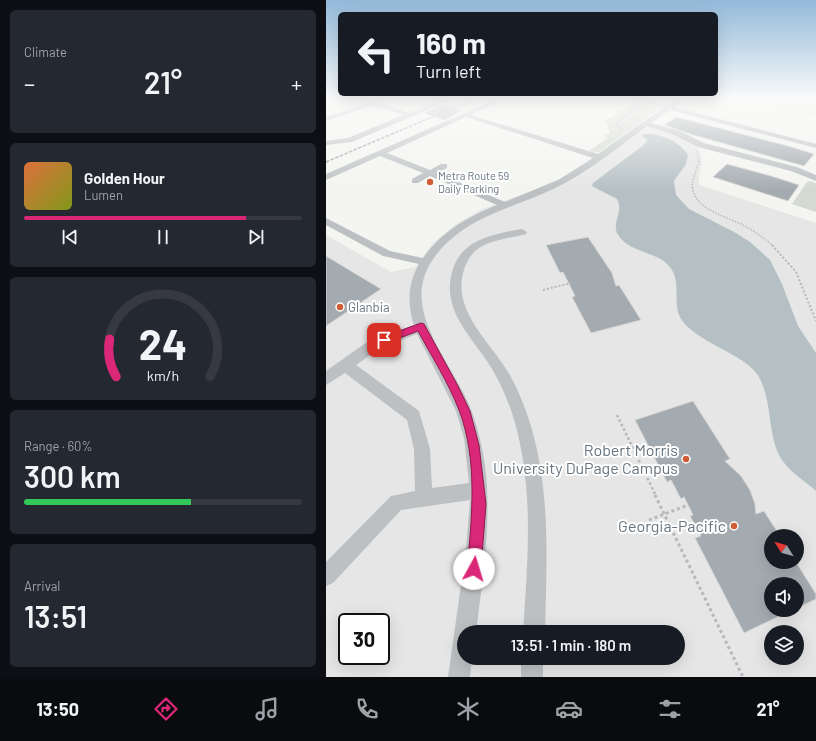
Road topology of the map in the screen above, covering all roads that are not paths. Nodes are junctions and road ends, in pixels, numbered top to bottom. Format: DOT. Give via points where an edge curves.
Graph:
graph roads {
  1 [pos="362,129"];
  2 [pos="375,129"];
  3 [pos="435,129"];
  4 [pos="508,129"];
  5 [pos="639,129"];
  6 [pos="662,129"];
  7 [pos="759,129"];
  8 [pos="779,129"];
  9 [pos="768,131"];
  10 [pos="813,141"];
  11 [pos="326,143"];
  12 [pos="724,151"];
  13 [pos="380,153"];
  14 [pos="599,157"];
  15 [pos="444,166"];
  16 [pos="430,174"];
  17 [pos="810,174"];
  18 [pos="326,178"];
  19 [pos="416,181"];
  20 [pos="504,205"];
  21 [pos="326,220"];
  22 [pos="522,232"];
  23 [pos="425,262"];
  24 [pos="421,327"];
  25 [pos="345,365"];
  26 [pos="326,379"];
  27 [pos="478,490"];
  28 [pos="424,498"];
  29 [pos="326,576"];
  30 [pos="466,625"];
  31 [pos="534,625"];
  32 [pos="461,665"];
  33 [pos="532,665"];
  34 [pos="459,677"];
  35 [pos="532,677"];
  1 -- 11 [label="street"];
  2 -- 11 [label="street" via="345,141"];
  3 -- 13 [label="street"];
  4 -- 14 [label="street"];
  5 -- 14 [label="street"];
  6 -- 12 [label="street" via="701,145"];
  7 -- 9 [label="street"];
  8 -- 9 [label="street"];
  9 -- 10 [label="street" via="774,140 796,145"];
  12 -- 17 [label="street"];
  12 -- 17 [label="street" via="733,157 759,164 766,170"];
  13 -- 16 [label="street"];
  13 -- 18 [label="street"];
  14 -- 20 [label="street" via="565,181"];
  15 -- 16 [label="street"];
  16 -- 19 [label="street"];
  16 -- 20 [label="street"];
  20 -- 23 [label="street" via="462,225 440,244"];
  21 -- 23 [label="street" via="387,254"];
  22 -- 31 [label="street" via="483,240 475,245 460,268 455,292 459,310 509,387 528,444 534,477 538,538"];
  23 -- 24 [label="street" via="415,291 416,310"];
  24 -- 25 [label="street" via="375,344"];
  24 -- 27 [label="street" via="464,411 474,445"];
  25 -- 26 [label="street"];
  25 -- 28 [label="street" via="414,416 422,449"];
  27 -- 28 [label="street"];
  27 -- 30 [label="street" via="480,504 477,545"];
  28 -- 29 [label="street" via="397,502"];
  32 -- 34 [label="street"];
  33 -- 35 [label="street"];
}
